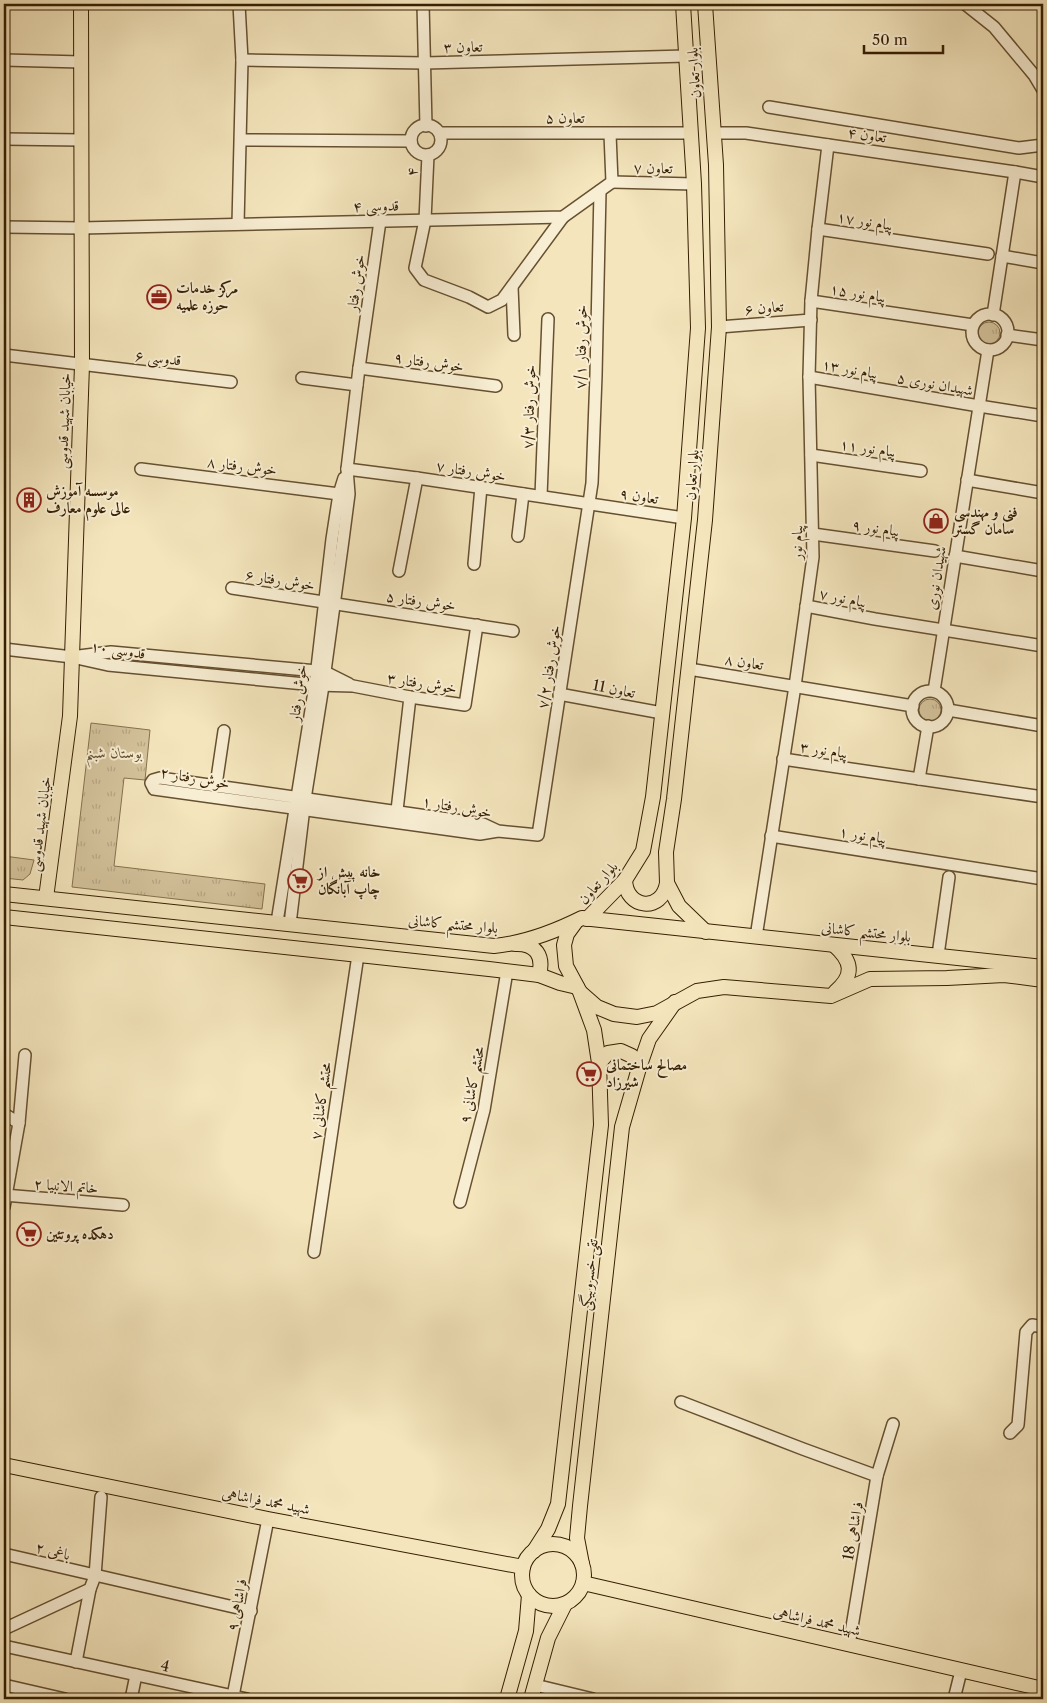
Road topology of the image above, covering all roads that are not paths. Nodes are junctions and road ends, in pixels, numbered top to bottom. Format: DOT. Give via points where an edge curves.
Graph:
graph roads {
  1 [pos="81,4"];
  2 [pos="239,4"];
  3 [pos="423,4"];
  4 [pos="683,4"];
  5 [pos="705,4"];
  6 [pos="965,4"];
  7 [pos="686,56"];
  8 [pos="4,60"];
  9 [pos="242,60"];
  10 [pos="81,62"];
  11 [pos="425,63"];
  12 [pos="1043,90"];
  13 [pos="769,107"];
  14 [pos="426,126"];
  15 [pos="440,132"];
  16 [pos="691,133"];
  17 [pos="714,133"];
  18 [pos="610,134"];
  19 [pos="4,139"];
  20 [pos="81,140"];
  21 [pos="241,140"];
  22 [pos="411,141"];
  23 [pos="828,145"];
  24 [pos="1043,145"];
  25 [pos="428,155"];
  26 [pos="1015,172"];
  27 [pos="1043,177"];
  28 [pos="612,182"];
  29 [pos="694,184"];
  30 [pos="600,191"];
  31 [pos="563,217"];
  32 [pos="425,220"];
  33 [pos="380,221"];
  34 [pos="238,224"];
  35 [pos="4,227"];
  36 [pos="81,228"];
  37 [pos="818,229"];
  38 [pos="988,254"];
  39 [pos="1002,256"];
  40 [pos="1043,263"];
  41 [pos="512,287"];
  42 [pos="811,301"];
  43 [pos="993,315"];
  44 [pos="548,319"];
  45 [pos="811,320"];
  46 [pos="973,325"];
  47 [pos="719,327"];
  48 [pos="514,335"];
  49 [pos="1007,335"];
  50 [pos="1043,340"];
  51 [pos="988,350"];
  52 [pos="4,355"];
  53 [pos="82,365"];
  54 [pos="359,368"];
  55 [pos="809,377"];
  56 [pos="302,378"];
  57 [pos="231,382"];
  58 [pos="357,385"];
  59 [pos="496,386"];
  60 [pos="886,390"];
  61 [pos="979,406"];
  62 [pos="1043,416"];
  63 [pos="811,455"];
  64 [pos="141,469"];
  65 [pos="347,469"];
  66 [pos="921,471"];
  67 [pos="417,478"];
  68 [pos="967,480"];
  69 [pos="481,487"];
  70 [pos="1043,493"];
  71 [pos="339,494"];
  72 [pos="523,494"];
  73 [pos="541,496"];
  74 [pos="589,504"];
  75 [pos="684,518"];
  76 [pos="813,534"];
  77 [pos="518,536"];
  78 [pos="935,551"];
  79 [pos="955,556"];
  80 [pos="474,564"];
  81 [pos="399,571"];
  82 [pos="1043,571"];
  83 [pos="232,588"];
  84 [pos="329,603"];
  85 [pos="806,606"];
  86 [pos="477,625"];
  87 [pos="943,630"];
  88 [pos="513,631"];
  89 [pos="1038,646"];
  90 [pos="4,648"];
  91 [pos="72,658"];
  92 [pos="689,668"];
  93 [pos="320,671"];
  94 [pos="319,685"];
  95 [pos="354,686"];
  96 [pos="795,686"];
  97 [pos="934,692"];
  98 [pos="560,694"];
  99 [pos="410,697"];
  100 [pos="913,706"];
  101 [pos="948,710"];
  102 [pos="662,713"];
  103 [pos="928,726"];
  104 [pos="1043,726"];
  105 [pos="224,731"];
  106 [pos="783,760"];
  107 [pos="920,779"];
  108 [pos="216,785"];
  109 [pos="1043,797"];
  110 [pos="300,804"];
  111 [pos="396,817"];
  112 [pos="538,835"];
  113 [pos="771,836"];
  114 [pos="949,877"];
  115 [pos="1043,879"];
  116 [pos="625,880"];
  117 [pos="667,883"];
  118 [pos="4,894"];
  119 [pos="46,898"];
  120 [pos="4,917"];
  121 [pos="585,919"];
  122 [pos="284,923"];
  123 [pos="706,932"];
  124 [pos="756,937"];
  125 [pos="514,944"];
  126 [pos="834,945"];
  127 [pos="358,955"];
  128 [pos="943,956"];
  129 [pos="1043,967"];
  130 [pos="507,972"];
  131 [pos="539,975"];
  132 [pos="946,978"];
  133 [pos="1043,980"];
  134 [pos="579,990"];
  135 [pos="831,996"];
  136 [pos="675,1002"];
  137 [pos="25,1055"];
  138 [pos="599,1063"];
  139 [pos="639,1068"];
  140 [pos="4,1114"];
  141 [pos="18,1123"];
  142 [pos="5,1200"];
  143 [pos="460,1202"];
  144 [pos="123,1205"];
  145 [pos="314,1252"];
  146 [pos="1043,1327"];
  147 [pos="681,1402"];
  148 [pos="892,1424"];
  149 [pos="1010,1433"];
  150 [pos="4,1465"];
  151 [pos="877,1476"];
  152 [pos="100,1496"];
  153 [pos="268,1519"];
  154 [pos="534,1551"];
  155 [pos="4,1554"];
  156 [pos="582,1564"];
  157 [pos="523,1567"];
  158 [pos="95,1576"];
  159 [pos="583,1583"];
  160 [pos="90,1589"];
  161 [pos="529,1595"];
  162 [pos="565,1604"];
  163 [pos="251,1611"];
  164 [pos="4,1629"];
  165 [pos="849,1645"];
  166 [pos="4,1646"];
  167 [pos="76,1662"];
  168 [pos="961,1671"];
  169 [pos="136,1675"];
  170 [pos="535,1685"];
  171 [pos="4,1686"];
  172 [pos="1043,1689"];
  173 [pos="233,1696"];
  174 [pos="65,1699"];
  175 [pos="131,1699"];
  176 [pos="247,1699"];
  177 [pos="507,1699"];
  178 [pos="531,1699"];
  179 [pos="593,1699"];
  180 [pos="954,1699"];
  1 -- 10 [label="main road, خیابان شهید قدوسی"];
  2 -- 9 [label="street"];
  3 -- 11 [label="street"];
  4 -- 7 [label="main road, بلوار تعاون"];
  5 -- 17 [label="main road, بلوار تعاون"];
  6 -- 12 [label="street" via="994,27"];
  7 -- 11 [label="street, تعاون ۳"];
  7 -- 16 [label="main road, بلوار تعاون"];
  8 -- 10 [label="street"];
  9 -- 11 [label="street, تعاون ۳"];
  9 -- 21 [label="street"];
  10 -- 20 [label="main road, خیابان شهید قدوسی"];
  11 -- 14 [label="street"];
  13 -- 24 [label="street" via="1019,148"];
  14 -- 15 [label="street"];
  14 -- 22 [label="street" via="421,125 413,131"];
  15 -- 18 [label="street, تعاون ۵"];
  15 -- 25 [label="street" via="440,147"];
  16 -- 17 [label="main road"];
  16 -- 18 [label="street, تعاون ۵"];
  16 -- 29 [label="main road, بلوار تعاون"];
  17 -- 23 [label="street, تعاون ۴" via="746,133"];
  17 -- 47 [label="main road, بلوار تعاون"];
  18 -- 28 [label="street"];
  19 -- 20 [label="street"];
  20 -- 36 [label="main road, خیابان شهید قدوسی"];
  21 -- 22 [label="street"];
  21 -- 34 [label="street"];
  22 -- 25 [label="street" via="418,153"];
  23 -- 26 [label="street, تعاون ۴"];
  23 -- 37 [label="street, پیام نور"];
  25 -- 32 [label="street, ۴"];
  26 -- 27 [label="street, تعاون ۴"];
  26 -- 39 [label="street"];
  28 -- 29 [label="street, تعاون ۷"];
  28 -- 30 [label="street"];
  29 -- 75 [label="main road, بلوار تعاون" via="698,328"];
  30 -- 31 [label="street"];
  30 -- 74 [label="street, خوش رفتار ۷/۱" via="596,376"];
  31 -- 32 [label="street, قدوسی ۴"];
  31 -- 41 [label="street"];
  32 -- 33 [label="street, قدوسی ۴"];
  32 -- 41 [label="street, ۴" via="415,268 424,280 488,307 502,300"];
  33 -- 34 [label="street, قدوسی ۴"];
  33 -- 54 [label="street, خوش رفتار"];
  34 -- 36 [label="street, قدوسی ۴"];
  35 -- 36 [label="street, قدوسی ۴"];
  36 -- 53 [label="main road, خیابان شهید قدوسی"];
  37 -- 38 [label="street, پیام نور ۱۷"];
  37 -- 42 [label="street, پیام نور"];
  39 -- 40 [label="street"];
  39 -- 43 [label="street"];
  41 -- 48 [label="street"];
  42 -- 45 [label="street, پیام نور"];
  42 -- 46 [label="street, پیام نور ۱۵"];
  43 -- 46 [label="street" via="981,316"];
  43 -- 49 [label="street" via="1003,320"];
  44 -- 73 [label="street, خوش رفتار ۷/۳"];
  45 -- 47 [label="street, تعاون ۶"];
  45 -- 55 [label="street, پیام نور"];
  46 -- 51 [label="street" via="972,337 979,347"];
  47 -- 92 [label="main road, بلوار تعاون" via="705,520"];
  49 -- 50 [label="street"];
  49 -- 51 [label="street" via="1001,346"];
  51 -- 61 [label="street, شهیدان نوری"];
  52 -- 53 [label="street, قدوسی ۶"];
  53 -- 57 [label="street, قدوسی ۶"];
  53 -- 91 [label="main road, خیابان شهید قدوسی"];
  54 -- 58 [label="street, خوش رفتار"];
  54 -- 59 [label="street, خوش رفتار ۹"];
  55 -- 60 [label="street, پیام نور ۱۳"];
  55 -- 63 [label="street, پیام نور"];
  56 -- 58 [label="street"];
  58 -- 65 [label="street, خوش رفتار"];
  60 -- 61 [label="street, شهیدان نوری ۵"];
  61 -- 62 [label="street, شهیدان نوری ۵"];
  61 -- 68 [label="street, شهیدان نوری"];
  63 -- 66 [label="street, پیام نور ۱۱"];
  63 -- 76 [label="street, پیام نور"];
  64 -- 71 [label="street, خوش رفتار ۸"];
  65 -- 67 [label="street, خوش رفتار ۷"];
  65 -- 71 [label="street, خوش رفتار"];
  65 -- 84 [label="street, خوش رفتار" via="349,494"];
  67 -- 69 [label="street, خوش رفتار ۷"];
  67 -- 81 [label="street"];
  68 -- 70 [label="street"];
  68 -- 79 [label="street, شهیدان نوری"];
  69 -- 72 [label="street, خوش رفتار ۷"];
  69 -- 80 [label="street"];
  71 -- 84 [label="street, خوش رفتار" via="332,539"];
  72 -- 73 [label="street, خوش رفتار ۷"];
  72 -- 77 [label="street"];
  73 -- 74 [label="street, خوش رفتار ۷"];
  74 -- 75 [label="street, تعاون ۹"];
  74 -- 98 [label="street, خوش رفتار ۷/۲"];
  75 -- 102 [label="main road, بلوار تعاون"];
  76 -- 78 [label="street, پیام نور ۹"];
  76 -- 85 [label="street, پیام نور"];
  79 -- 82 [label="street"];
  79 -- 87 [label="street, شهیدان نوری"];
  83 -- 84 [label="street, خوش رفتار ۶"];
  84 -- 86 [label="street, خوش رفتار ۵"];
  84 -- 93 [label="street, خوش رفتار"];
  85 -- 87 [label="street, پیام نور ۷"];
  85 -- 96 [label="street, پیام نور"];
  86 -- 88 [label="street, خوش رفتار ۵"];
  86 -- 99 [label="street, خوش رفتار ۳" via="465,705"];
  87 -- 89 [label="street, پیام نور ۷"];
  87 -- 97 [label="street, شهیدان نوری"];
  90 -- 91 [label="street"];
  91 -- 93 [label="street, قدوسی ۱۰" via="111,652"];
  91 -- 94 [label="street, قدوسی ۱۰" via="108,665"];
  91 -- 119 [label="main road, خیابان شهید قدوسی" via="70,716"];
  92 -- 96 [label="street, تعاون ۸"];
  92 -- 117 [label="main road, بلوار تعاون" via="666,852"];
  93 -- 94 [label="street, خوش رفتار"];
  93 -- 95 [label="street, قدوسی ۱۰"];
  94 -- 95 [label="street, قدوسی ۱۰"];
  94 -- 110 [label="street, خوش رفتار"];
  95 -- 99 [label="street, خوش رفتار ۳"];
  96 -- 100 [label="street, تعاون ۸"];
  96 -- 106 [label="street, پیام نور"];
  97 -- 100 [label="street" via="922,693"];
  97 -- 101 [label="street" via="943,697"];
  98 -- 102 [label="street, تعاون 11"];
  98 -- 112 [label="street, خوش رفتار ۷/۲"];
  99 -- 111 [label="street"];
  100 -- 103 [label="street" via="916,719"];
  101 -- 103 [label="street" via="942,723"];
  101 -- 104 [label="street"];
  102 -- 116 [label="main road, بلوار تعاون" via="654,797 643,851"];
  103 -- 107 [label="street"];
  105 -- 108 [label="street"];
  106 -- 107 [label="street, پیام نور ۳"];
  106 -- 113 [label="street, پیام نور"];
  107 -- 109 [label="street, پیام نور ۳"];
  108 -- 110 [label="street, خوش رفتار ۲"];
  108 -- 110 [label="street, خوش رفتار ۲" via="160,778 151,783 154,789"];
  110 -- 111 [label="street, خوش رفتار ۱"];
  110 -- 122 [label="street, خوش رفتار"];
  111 -- 112 [label="street, خوش رفتار ۱" via="480,834 498,831"];
  113 -- 115 [label="street, پیام نور ۱"];
  113 -- 124 [label="street, پیام نور"];
  114 -- 128 [label="street"];
  116 -- 117 [label="main road" via="628,893 644,904 658,901"];
  116 -- 121 [label="main road, بلوار تعاون"];
  117 -- 123 [label="main road, بلوار تعاون" via="679,906"];
  118 -- 119 [label="main road, بلوار محتشم کاشانی"];
  119 -- 122 [label="main road, بلوار محتشم کاشانی"];
  120 -- 127 [label="main road"];
  121 -- 123 [label="main road, بلوار محتشم کاشانی"];
  121 -- 125 [label="main road, بلوار محتشم کاشانی"];
  121 -- 134 [label="main road, تقی خسروبیگی" via="572,926 564,945 566,966"];
  122 -- 125 [label="main road, بلوار محتشم کاشانی" via="494,946"];
  123 -- 124 [label="main road, بلوار محتشم کاشانی"];
  124 -- 126 [label="main road, بلوار محتشم کاشانی"];
  125 -- 131 [label="main road" via="524,943 533,948 542,966"];
  126 -- 128 [label="main road, بلوار محتشم کاشانی"];
  126 -- 135 [label="main road" via="846,958 849,976"];
  127 -- 130 [label="main road"];
  127 -- 145 [label="street, محتشم کاشانی ۷"];
  128 -- 129 [label="main road, بلوار محتشم کاشانی"];
  128 -- 132 [label="main road" via="957,968"];
  130 -- 131 [label="main road"];
  130 -- 143 [label="street, محتشم کاشانی ۹" via="484,1110"];
  131 -- 134 [label="main road"];
  132 -- 133 [label="main road" via="1004,975"];
  132 -- 135 [label="main road" via="870,979"];
  134 -- 136 [label="main road" via="597,1007 614,1014 637,1017 657,1013"];
  134 -- 138 [label="main road, تقی خسروبیگی" via="594,1030"];
  135 -- 136 [label="main road" via="724,988 696,991"];
  136 -- 139 [label="main road, تقی خسروبیگی" via="649,1038"];
  137 -- 141 [label="street"];
  138 -- 139 [label="main road" via="608,1053 621,1051 632,1056"];
  138 -- 154 [label="main road, تقی خسروبیگی" via="601,1125 558,1504"];
  139 -- 156 [label="main road, تقی خسروبیگی" via="622,1127 579,1514 577,1538"];
  140 -- 141 [label="street"];
  141 -- 142 [label="street"];
  142 -- 144 [label="street, خاتم الانبیا ۲"];
  146 -- 149 [label="street" via="1032,1325 1026,1332 1018,1425"];
  147 -- 151 [label="street"];
  148 -- 151 [label="street, فراشاهی 18"];
  150 -- 153 [label="main road, شهید محمد فراشاهی"];
  151 -- 165 [label="street, فراشاهی 18"];
  152 -- 158 [label="street"];
  153 -- 157 [label="main road, شهید محمد فراشاهی"];
  153 -- 163 [label="street, فراشاهی ۹"];
  154 -- 156 [label="main road" via="551,1544 561,1545 570,1549"];
  154 -- 157 [label="main road"];
  155 -- 158 [label="street, باغی ۲"];
  156 -- 159 [label="main road"];
  157 -- 161 [label="main road" via="522,1577"];
  158 -- 160 [label="street"];
  158 -- 163 [label="street, باغی ۲"];
  159 -- 162 [label="main road" via="580,1592"];
  159 -- 165 [label="main road, شهید محمد فراشاهی"];
  160 -- 164 [label="street"];
  160 -- 167 [label="street"];
  161 -- 162 [label="main road" via="545,1606"];
  161 -- 177 [label="main road" via="526,1631"];
  162 -- 170 [label="main road" via="548,1638"];
  163 -- 173 [label="street, فراشاهی ۹"];
  165 -- 168 [label="main road, شهید محمد فراشاهی"];
  166 -- 167 [label="street, 4"];
  167 -- 169 [label="street, 4"];
  168 -- 172 [label="main road, شهید محمد فراشاهی"];
  168 -- 180 [label="street"];
  169 -- 173 [label="street, 4"];
  169 -- 175 [label="street"];
  170 -- 178 [label="main road"];
  170 -- 179 [label="street"];
  171 -- 174 [label="street"];
  173 -- 176 [label="street, 4"];
}
